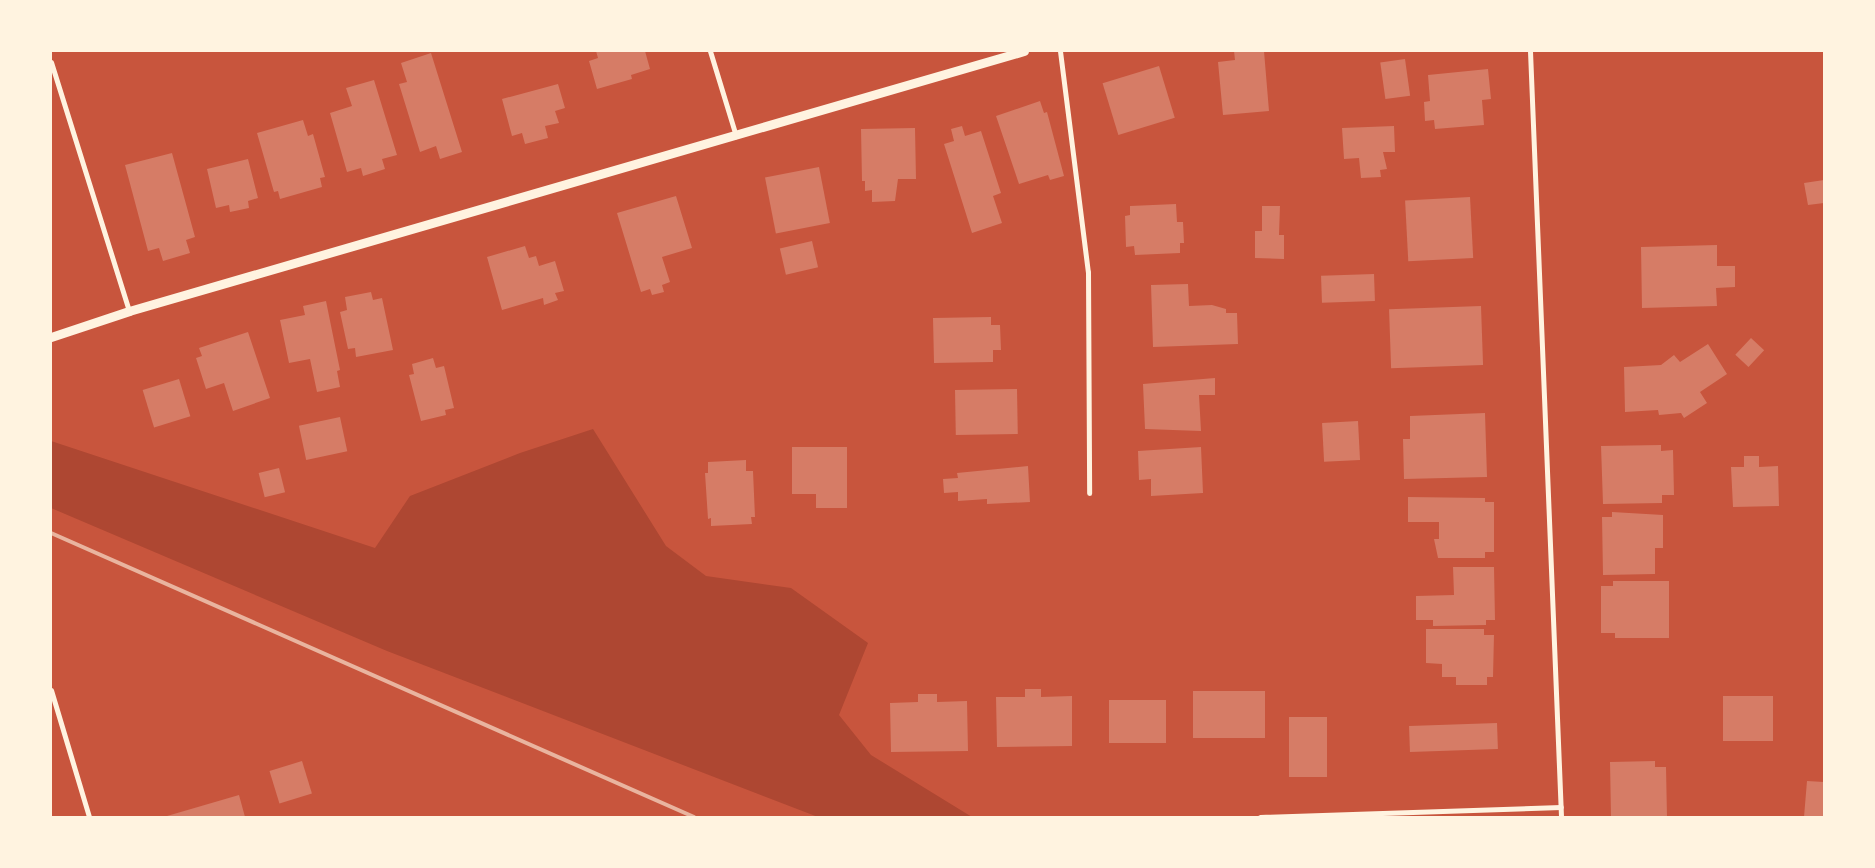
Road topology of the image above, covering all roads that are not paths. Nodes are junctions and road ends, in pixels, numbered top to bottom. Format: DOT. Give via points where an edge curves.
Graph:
graph roads {
  1 [pos="710,51"];
  2 [pos="1024,51"];
  3 [pos="1060,51"];
  4 [pos="1530,51"];
  5 [pos="51,62"];
  6 [pos="736,137"];
  7 [pos="129,311"];
  8 [pos="51,337"];
  9 [pos="1089,493"];
  10 [pos="51,690"];
  11 [pos="1561,807"];
  12 [pos="89,817"];
  13 [pos="1260,817"];
  14 [pos="1561,817"];
  1 -- 6 [label="street"];
  2 -- 6 [label="street"];
  3 -- 9 [label="street" via="1088,272"];
  4 -- 11 [label="street"];
  5 -- 7 [label="street"];
  6 -- 7 [label="street"];
  7 -- 8 [label="street"];
  10 -- 12 [label="street"];
  11 -- 13 [label="street"];
  11 -- 14 [label="street"];
}
